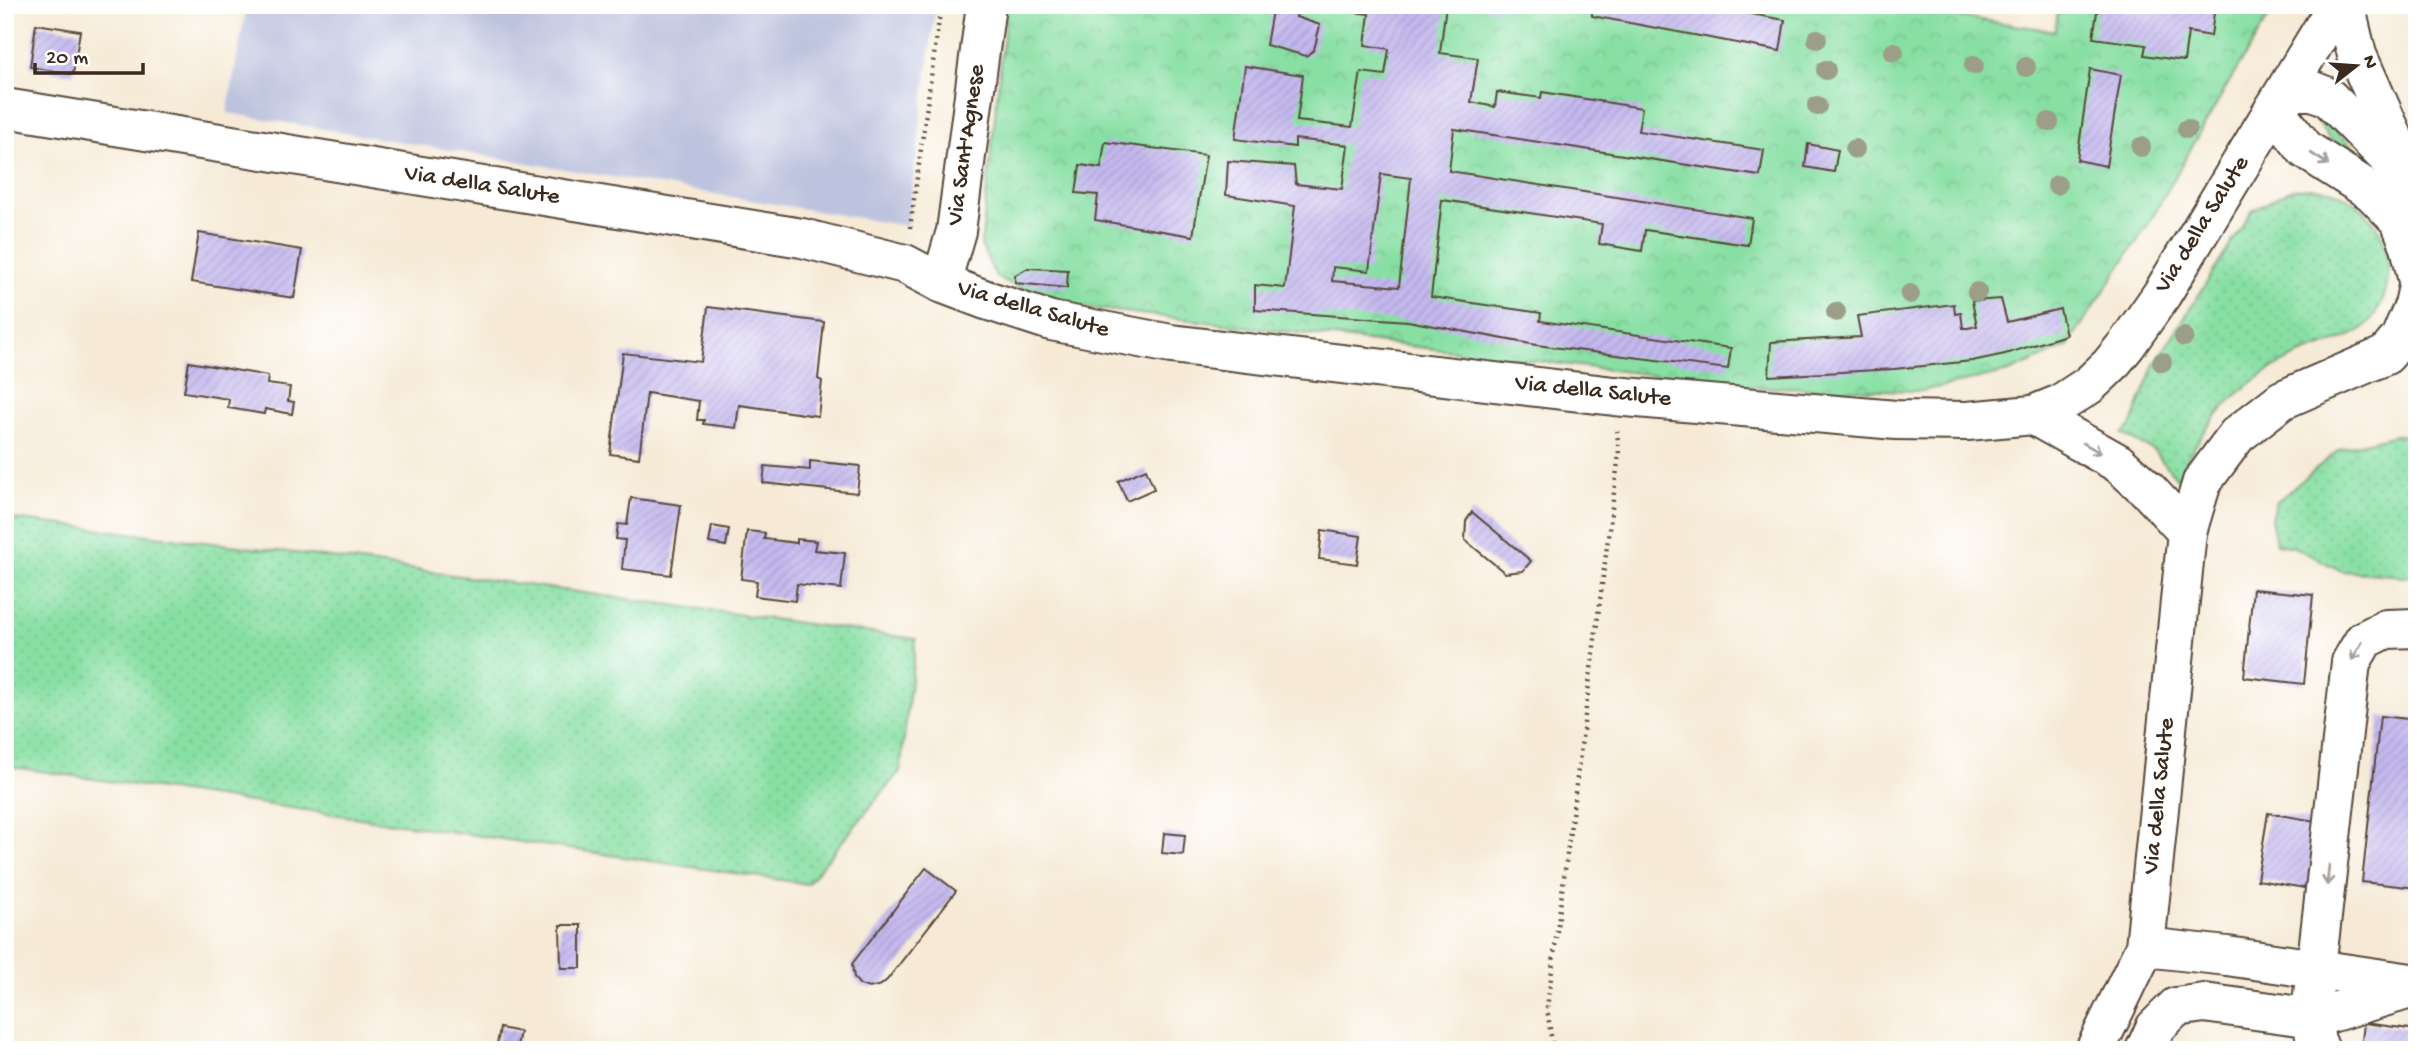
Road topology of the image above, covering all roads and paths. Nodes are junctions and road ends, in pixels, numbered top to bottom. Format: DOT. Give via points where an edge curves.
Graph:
graph roads {
  1 [pos="941,5"];
  2 [pos="986,5"];
  3 [pos="2337,5"];
  4 [pos="2345,5"];
  5 [pos="2280,100"];
  6 [pos="5,108"];
  7 [pos="2399,170"];
  8 [pos="2417,217"];
  9 [pos="905,264"];
  10 [pos="2417,277"];
  11 [pos="941,283"];
  12 [pos="2417,291"];
  13 [pos="2408,342"];
  14 [pos="1614,396"];
  15 [pos="2033,415"];
  16 [pos="2187,532"];
  17 [pos="2417,628"];
  18 [pos="2145,947"];
  19 [pos="2317,970"];
  20 [pos="2417,985"];
  21 [pos="2317,1039"];
  22 [pos="1553,1050"];
  23 [pos="2095,1050"];
  24 [pos="2145,1050"];
  1 -- 9 [label="path"];
  2 -- 11 [label="street, Via Sant'Agnese" via="956,230"];
  3 -- 5 [label="street, Via della Salute"];
  4 -- 7 [label="street" via="2357,55 2398,153"];
  5 -- 7 [label="street" via="2313,91 2328,97"];
  5 -- 10 [label="street, one-way" via="2305,150 2372,192 2400,221"];
  5 -- 15 [label="street, Via della Salute" via="2162,295 2118,354 2089,385"];
  6 -- 9 [label="street, Via della Salute" via="802,238"];
  7 -- 8 [label="street"];
  9 -- 11 [label="street, Via della Salute"];
  11 -- 14 [label="street, Via della Salute" via="1051,321 1135,338"];
  12 -- 13 [label="street, Via della Salute"];
  13 -- 16 [label="street, Via della Salute" via="2283,401 2236,435 2202,482"];
  14 -- 15 [label="street, Via della Salute" via="1896,420 1967,421"];
  14 -- 22 [label="path" via="1619,454 1547,1007"];
  15 -- 16 [label="street, one-way" via="2118,463"];
  16 -- 18 [label="street, Via della Salute"];
  17 -- 19 [label="street, one-way" via="2386,629 2364,640 2351,662"];
  18 -- 19 [label="street"];
  18 -- 23 [label="street, Via della Salute"];
  19 -- 20 [label="street"];
  19 -- 21 [label="street" via="2312,1004"];
  20 -- 21 [label="street"];
  21 -- 24 [label="street" via="2272,1012 2204,1003 2176,1007 2155,1028"];
}
